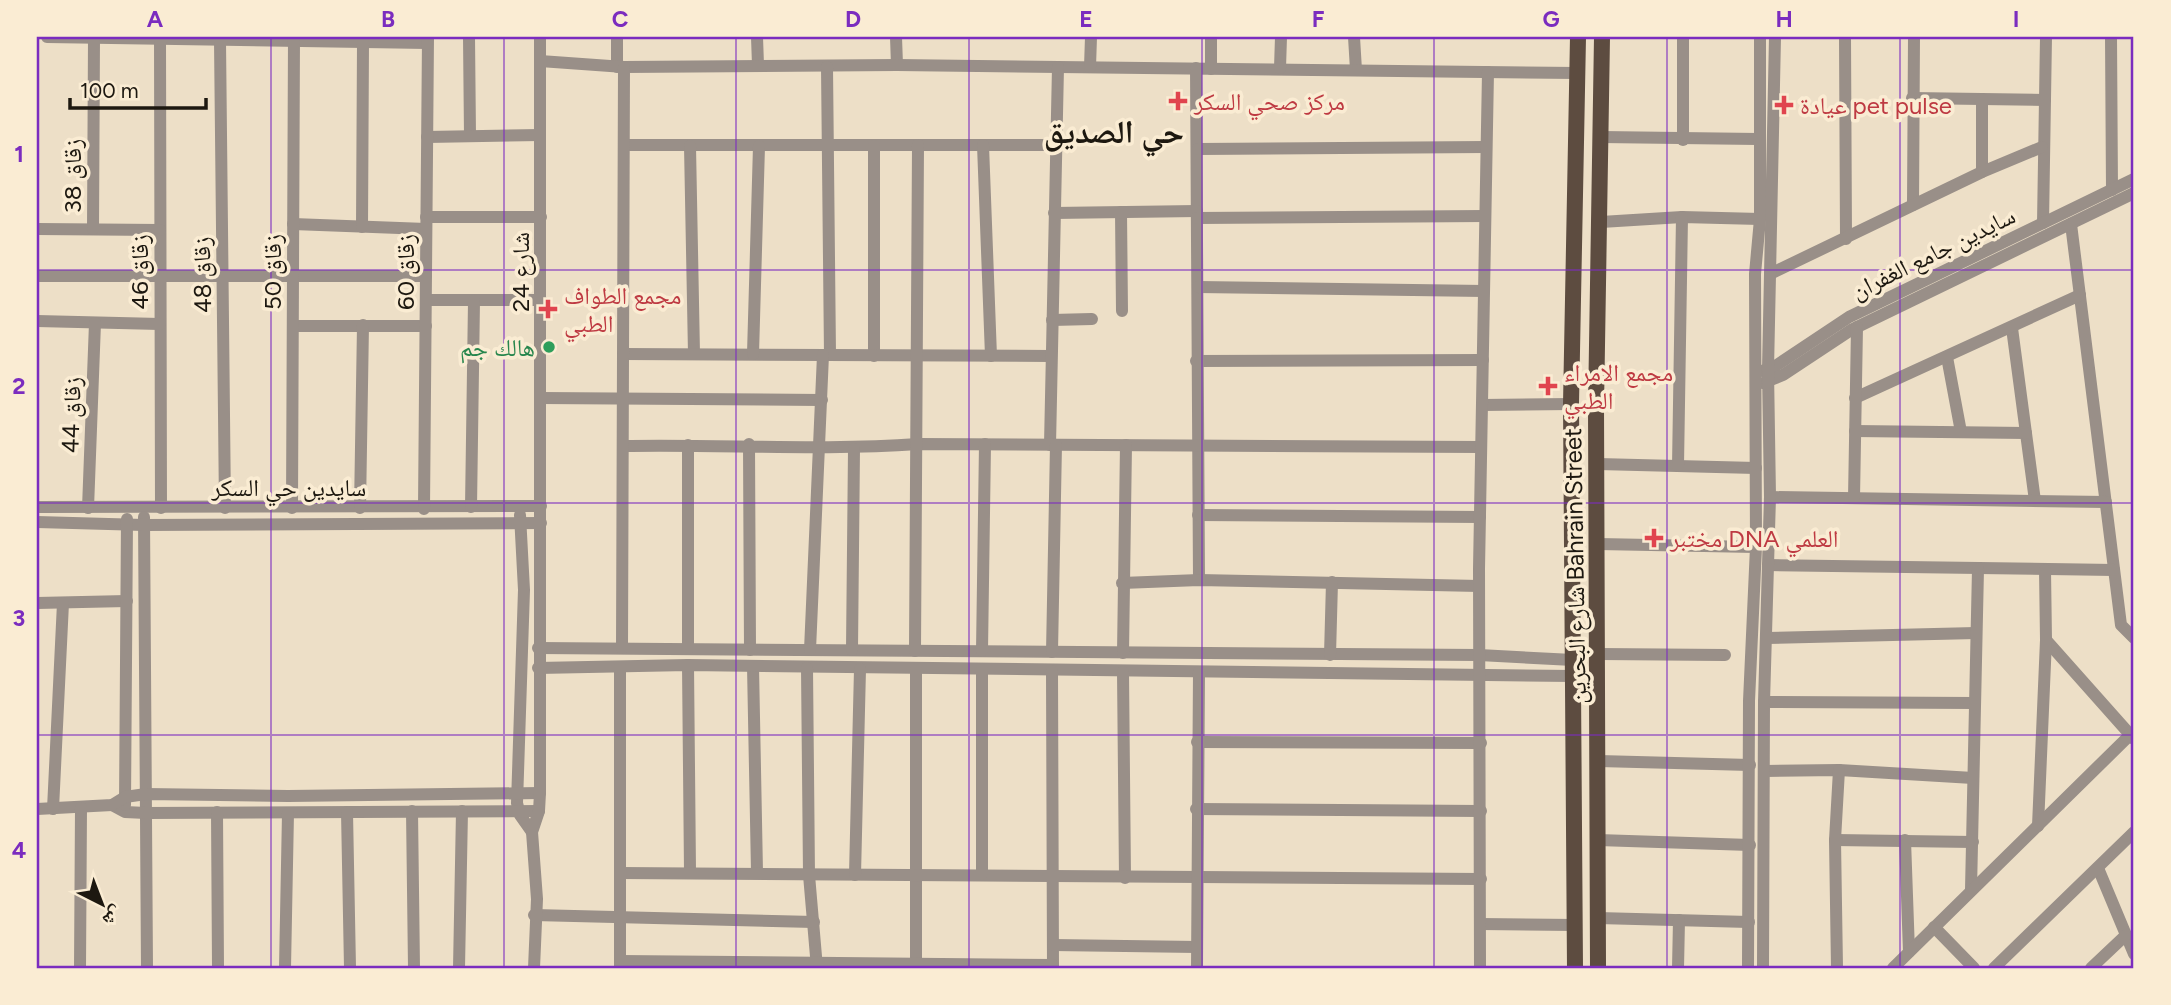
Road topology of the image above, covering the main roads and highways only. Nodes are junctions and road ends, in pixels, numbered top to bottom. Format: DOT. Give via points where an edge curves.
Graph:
graph roads {
  1 [pos="1578,37"];
  2 [pos="1602,37"];
  3 [pos="1598,339"];
  4 [pos="1572,340"];
  5 [pos="1575,968"];
  6 [pos="1598,968"];
  1 -- 4 [label="main road, شارع البحرين Bahrain Street"];
  2 -- 3 [label="main road, شارع البحرين Bahrain Street"];
  3 -- 4 [label="main road"];
  3 -- 6 [label="main road, شارع البحرين Bahrain Street"];
  4 -- 5 [label="main road, شارع البحرين Bahrain Street"];
}
